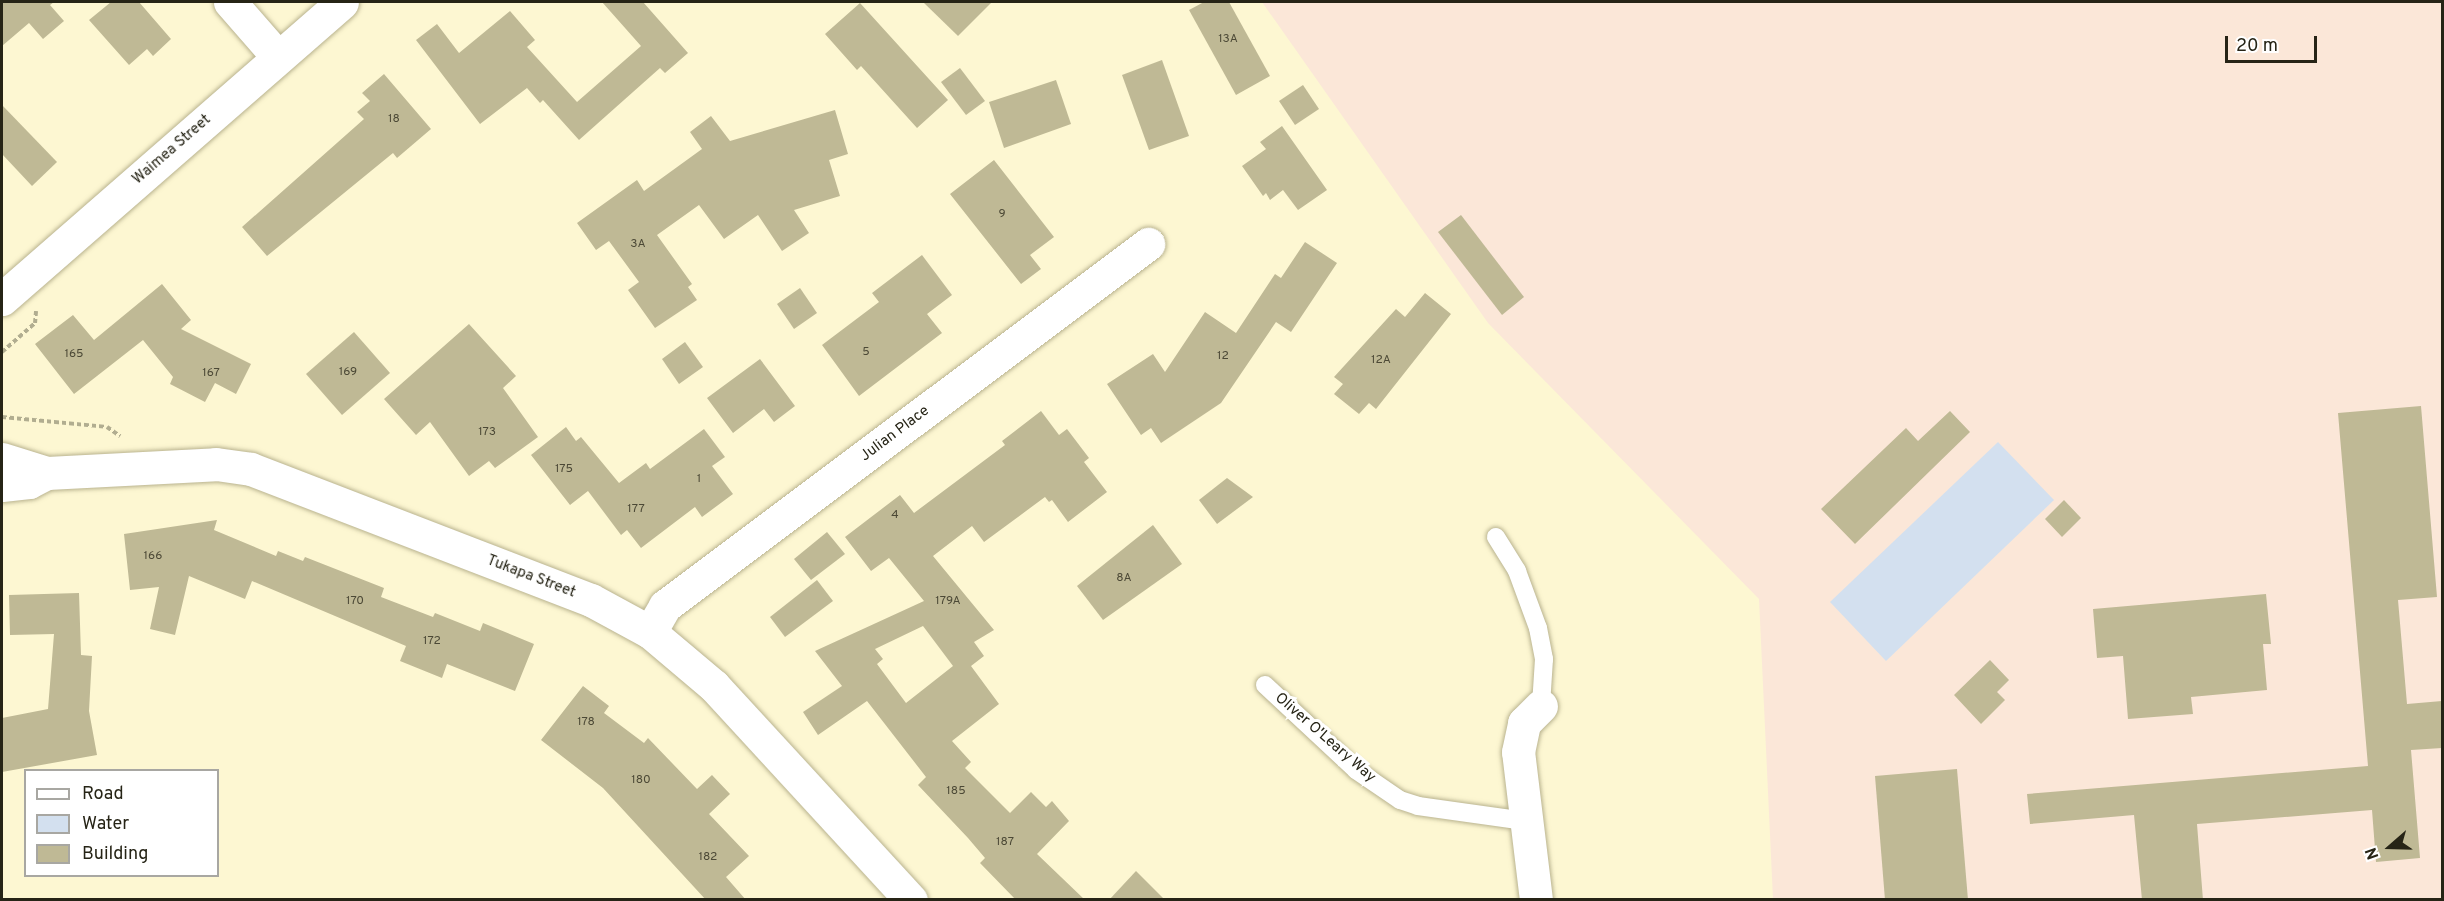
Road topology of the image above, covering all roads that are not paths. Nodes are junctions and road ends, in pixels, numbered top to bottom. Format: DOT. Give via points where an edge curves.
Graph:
graph roads {
  1 [pos="230,2"];
  2 [pos="342,2"];
  3 [pos="278,57"];
  4 [pos="1149,244"];
  5 [pos="2,299"];
  6 [pos="2,459"];
  7 [pos="47,473"];
  8 [pos="2,485"];
  9 [pos="1496,537"];
  10 [pos="650,632"];
  11 [pos="1265,686"];
  12 [pos="1541,706"];
  13 [pos="1525,820"];
  14 [pos="911,900"];
  15 [pos="1536,900"];
  1 -- 3 [label="main road"];
  2 -- 3 [label="main road, Waimea Street"];
  3 -- 5 [label="main road, Waimea Street"];
  4 -- 10 [label="main road, Julian Place" via="665,606"];
  6 -- 7 [label="main road, Tukapa Street"];
  7 -- 8 [label="main road, Tukapa Street" via="29,482"];
  7 -- 10 [label="main road, Tukapa Street" via="216,464 251,470 591,600"];
  9 -- 12 [label="lane" via="1526,590 1538,628 1544,659"];
  10 -- 14 [label="main road, Tukapa Street" via="714,686"];
  11 -- 13 [label="lane, Oliver O'Leary Way" via="1356,770 1400,800 1418,806"];
  12 -- 13 [label="main road" via="1524,723 1520,736 1518,774"];
  13 -- 15 [label="main road"];
}
